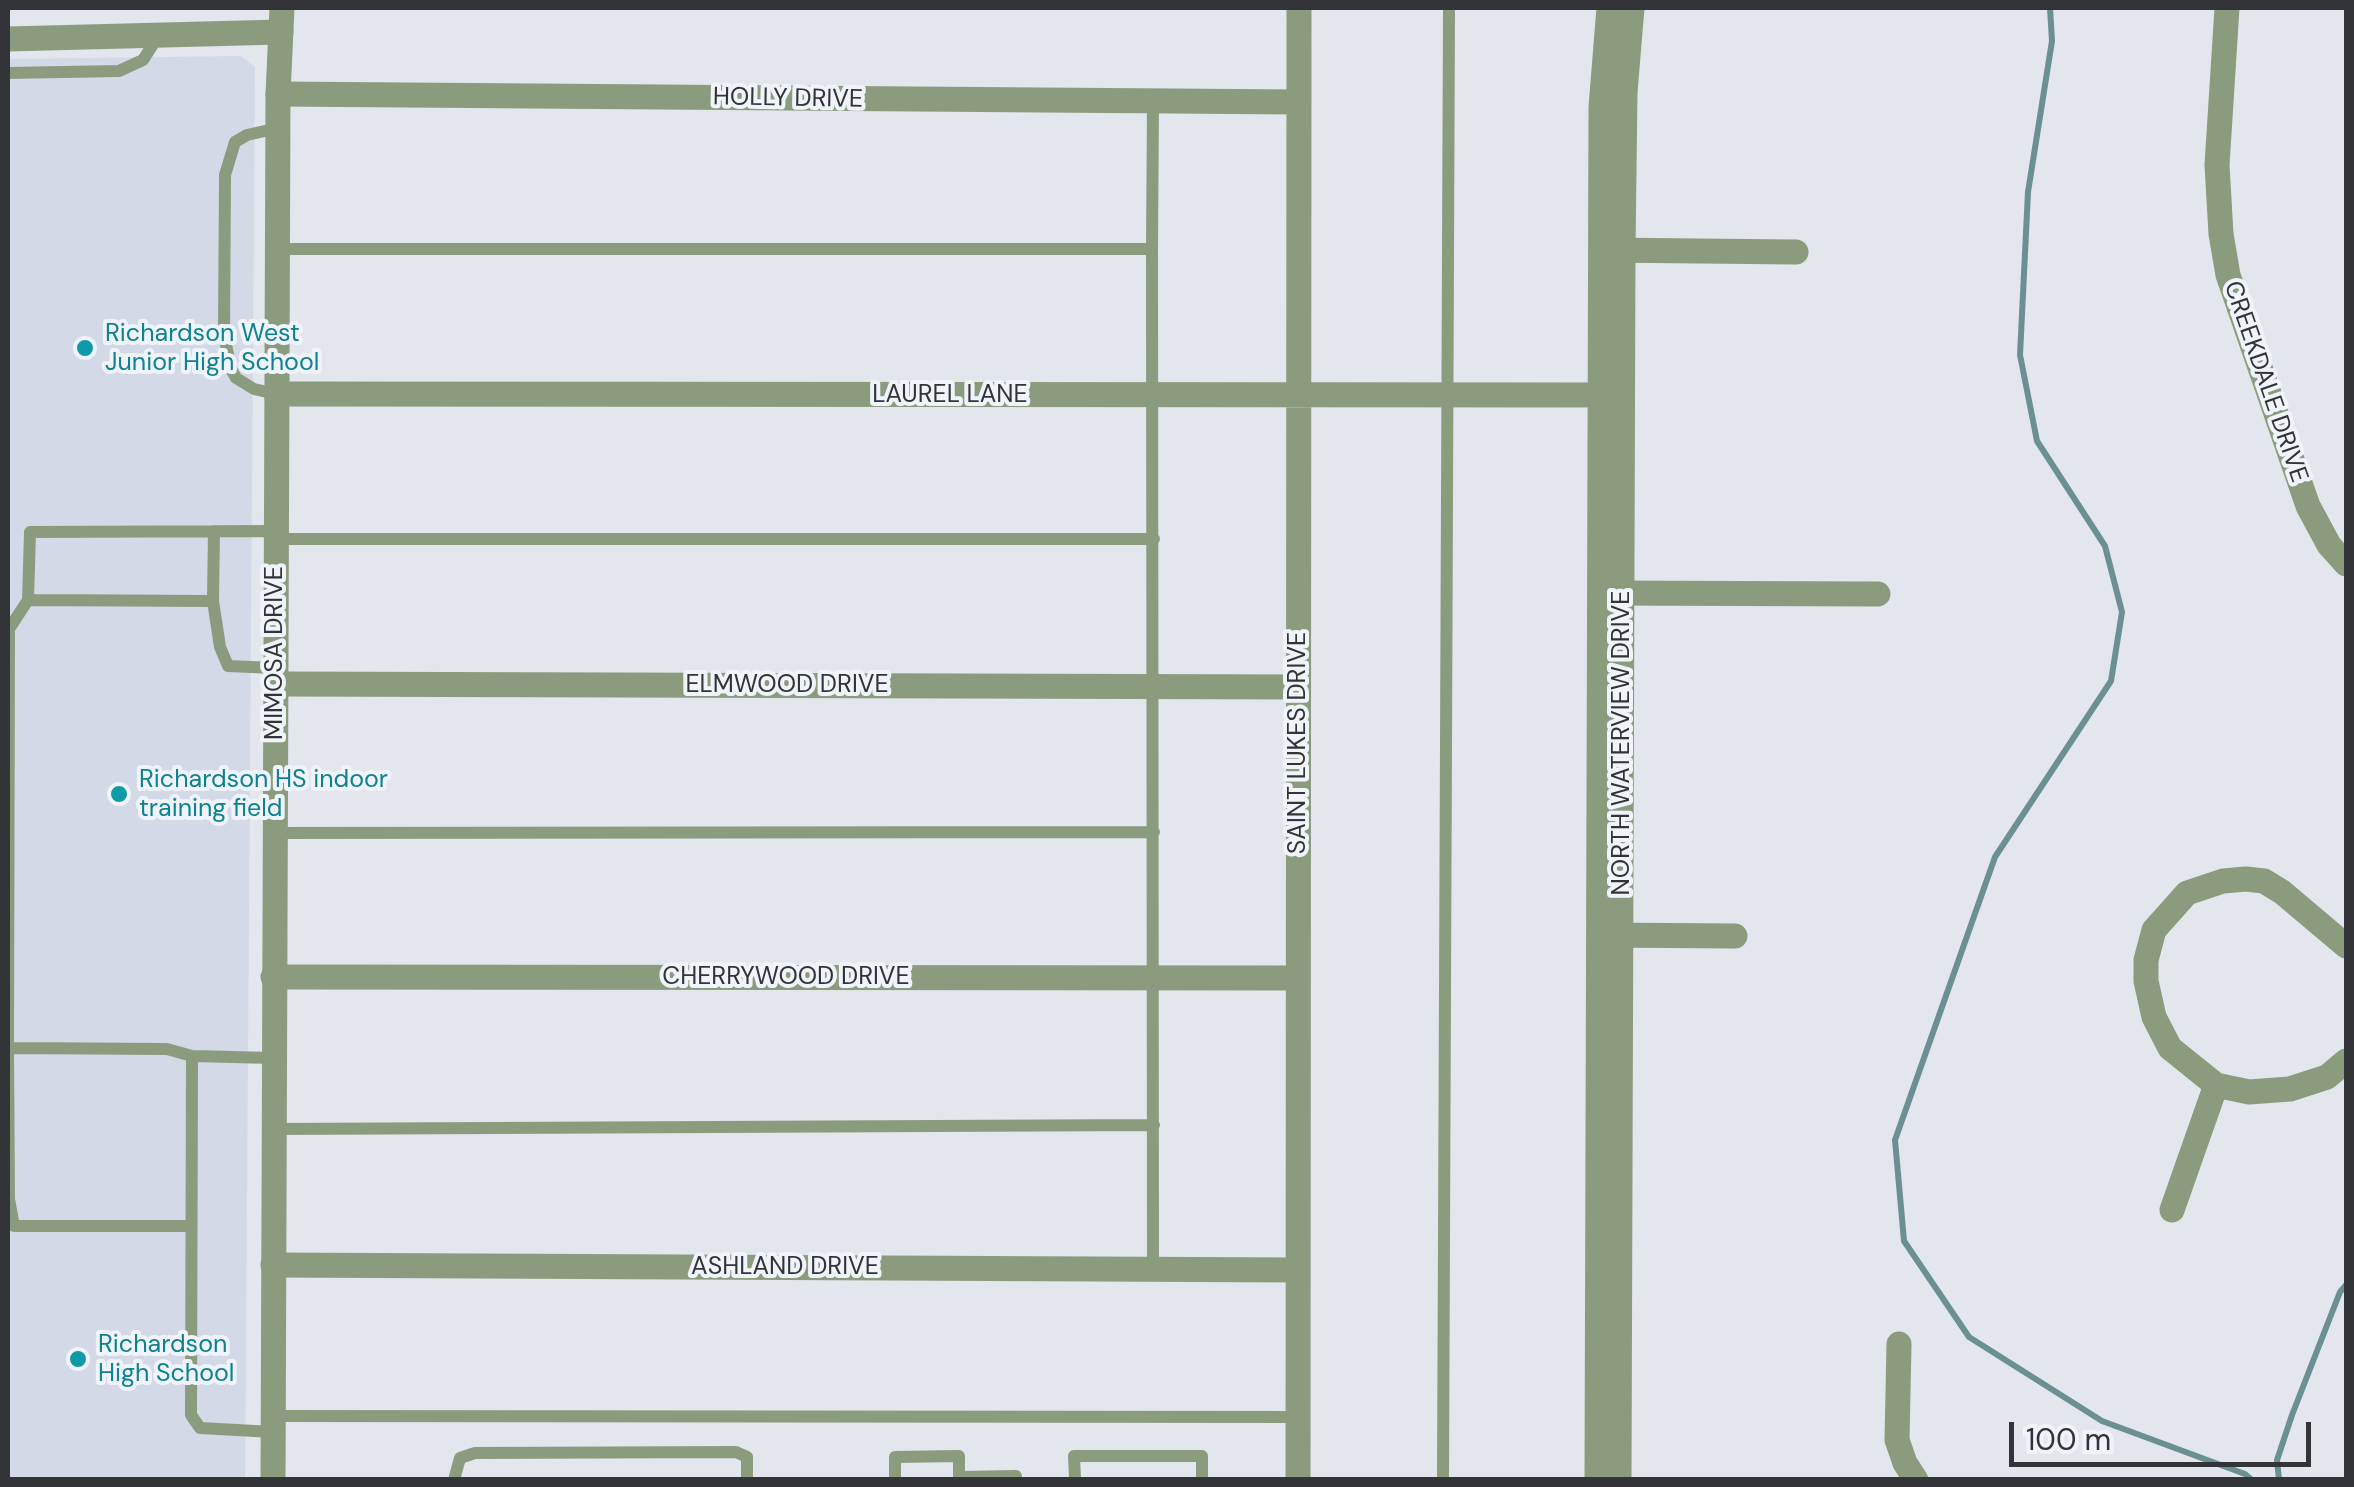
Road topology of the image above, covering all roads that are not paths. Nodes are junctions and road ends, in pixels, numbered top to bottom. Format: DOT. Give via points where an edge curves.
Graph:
graph roads {
  1 [pos="1299,8"];
  2 [pos="1450,8"];
  3 [pos="1609,8"];
  4 [pos="1632,8"];
  5 [pos="2227,8"];
  6 [pos="282,20"];
  7 [pos="159,35"];
  8 [pos="8,39"];
  9 [pos="8,73"];
  10 [pos="278,94"];
  11 [pos="1298,102"];
  12 [pos="1152,103"];
  13 [pos="278,128"];
  14 [pos="278,249"];
  15 [pos="1152,249"];
  16 [pos="1612,250"];
  17 [pos="1796,252"];
  18 [pos="276,394"];
  19 [pos="1153,396"];
  20 [pos="1298,396"];
  21 [pos="1449,396"];
  22 [pos="1612,396"];
  23 [pos="214,531"];
  24 [pos="276,535"];
  25 [pos="1154,539"];
  26 [pos="2346,564"];
  27 [pos="1611,593"];
  28 [pos="1878,594"];
  29 [pos="28,600"];
  30 [pos="213,600"];
  31 [pos="275,676"];
  32 [pos="1153,686"];
  33 [pos="1298,686"];
  34 [pos="1154,832"];
  35 [pos="274,833"];
  36 [pos="1610,935"];
  37 [pos="1735,936"];
  38 [pos="2346,946"];
  39 [pos="273,977"];
  40 [pos="1154,978"];
  41 [pos="1298,978"];
  42 [pos="8,1048"];
  43 [pos="192,1056"];
  44 [pos="273,1058"];
  45 [pos="2346,1061"];
  46 [pos="2216,1085"];
  47 [pos="1154,1125"];
  48 [pos="273,1129"];
  49 [pos="2172,1210"];
  50 [pos="190,1226"];
  51 [pos="273,1264"];
  52 [pos="1153,1269"];
  53 [pos="1298,1270"];
  54 [pos="1898,1344"];
  55 [pos="1298,1417"];
  56 [pos="273,1424"];
  57 [pos="273,1480"];
  58 [pos="454,1480"];
  59 [pos="747,1480"];
  60 [pos="895,1480"];
  61 [pos="1016,1480"];
  62 [pos="1074,1480"];
  63 [pos="1202,1480"];
  64 [pos="1298,1480"];
  65 [pos="1443,1480"];
  66 [pos="1597,1480"];
  67 [pos="1619,1480"];
  68 [pos="1916,1480"];
  1 -- 11 [label="street, SAINT LUKES DRIVE"];
  2 -- 21 [label="lane"];
  3 -- 16 [label="street, NORTH WATERVIEW DRIVE" via="1601,107"];
  4 -- 16 [label="street, NORTH WATERVIEW DRIVE"];
  5 -- 26 [label="street, CREEKDALE DRIVE" via="2217,165 2228,275 2308,506"];
  6 -- 7 [label="street"];
  6 -- 10 [label="street, MIMOSA DRIVE"];
  7 -- 8 [label="street"];
  7 -- 9 [label="lane" via="143,60 119,71"];
  10 -- 12 [label="street, HOLLY DRIVE"];
  10 -- 13 [label="street, MIMOSA DRIVE"];
  11 -- 12 [label="street, HOLLY DRIVE"];
  11 -- 20 [label="street, SAINT LUKES DRIVE"];
  12 -- 15 [label="lane"];
  13 -- 14 [label="street, MIMOSA DRIVE"];
  13 -- 18 [label="lane" via="235,142 224,196 224,335 231,369 254,389"];
  14 -- 15 [label="lane"];
  14 -- 18 [label="street, MIMOSA DRIVE"];
  15 -- 19 [label="lane"];
  16 -- 17 [label="street"];
  16 -- 22 [label="street, NORTH WATERVIEW DRIVE"];
  18 -- 19 [label="street, LAUREL LANE"];
  18 -- 24 [label="street, MIMOSA DRIVE"];
  19 -- 20 [label="street, LAUREL LANE"];
  19 -- 25 [label="lane"];
  20 -- 21 [label="street, LAUREL LANE"];
  20 -- 33 [label="street, SAINT LUKES DRIVE"];
  21 -- 22 [label="street, LAUREL LANE"];
  21 -- 65 [label="lane"];
  22 -- 27 [label="street, NORTH WATERVIEW DRIVE"];
  23 -- 24 [label="lane"];
  23 -- 29 [label="lane" via="30,532"];
  23 -- 30 [label="lane"];
  24 -- 25 [label="lane"];
  24 -- 31 [label="street, MIMOSA DRIVE"];
  25 -- 32 [label="lane"];
  27 -- 28 [label="street"];
  27 -- 36 [label="street, NORTH WATERVIEW DRIVE"];
  29 -- 30 [label="lane"];
  29 -- 42 [label="lane" via="9,629"];
  30 -- 31 [label="lane" via="228,666"];
  31 -- 32 [label="street, ELMWOOD DRIVE"];
  31 -- 35 [label="street, MIMOSA DRIVE"];
  32 -- 33 [label="street, ELMWOOD DRIVE"];
  32 -- 34 [label="lane"];
  33 -- 41 [label="street, SAINT LUKES DRIVE"];
  34 -- 35 [label="lane"];
  34 -- 40 [label="lane"];
  35 -- 39 [label="street, MIMOSA DRIVE"];
  36 -- 37 [label="street"];
  36 -- 66 [label="street, NORTH WATERVIEW DRIVE"];
  36 -- 67 [label="street, NORTH WATERVIEW DRIVE"];
  38 -- 46 [label="street" via="2264,881 2223,881 2186,893 2166,914 2146,960 2154,1017 2170,1048"];
  39 -- 40 [label="street, CHERRYWOOD DRIVE"];
  39 -- 44 [label="street, MIMOSA DRIVE"];
  40 -- 41 [label="street, CHERRYWOOD DRIVE"];
  40 -- 47 [label="lane"];
  41 -- 53 [label="street, SAINT LUKES DRIVE"];
  42 -- 43 [label="lane" via="167,1049"];
  42 -- 50 [label="lane" via="14,1226"];
  43 -- 44 [label="lane"];
  43 -- 50 [label="lane"];
  44 -- 48 [label="street, MIMOSA DRIVE"];
  45 -- 46 [label="street" via="2328,1077 2290,1090"];
  46 -- 49 [label="street"];
  47 -- 48 [label="lane"];
  47 -- 52 [label="lane"];
  48 -- 51 [label="street, MIMOSA DRIVE"];
  50 -- 56 [label="lane" via="191,1416 200,1428"];
  51 -- 52 [label="street, ASHLAND DRIVE"];
  51 -- 56 [label="street, MIMOSA DRIVE"];
  52 -- 53 [label="street, ASHLAND DRIVE"];
  53 -- 55 [label="street, SAINT LUKES DRIVE"];
  54 -- 68 [label="street" via="1897,1440"];
  55 -- 56 [label="lane"];
  55 -- 64 [label="street, SAINT LUKES DRIVE"];
  56 -- 57 [label="street, MIMOSA DRIVE"];
  58 -- 59 [label="lane" via="460,1458 474,1453 736,1452 747,1457"];
  60 -- 61 [label="lane" via="895,1457 959,1456 959,1478"];
  62 -- 63 [label="lane" via="1074,1456 1202,1456"];
}
